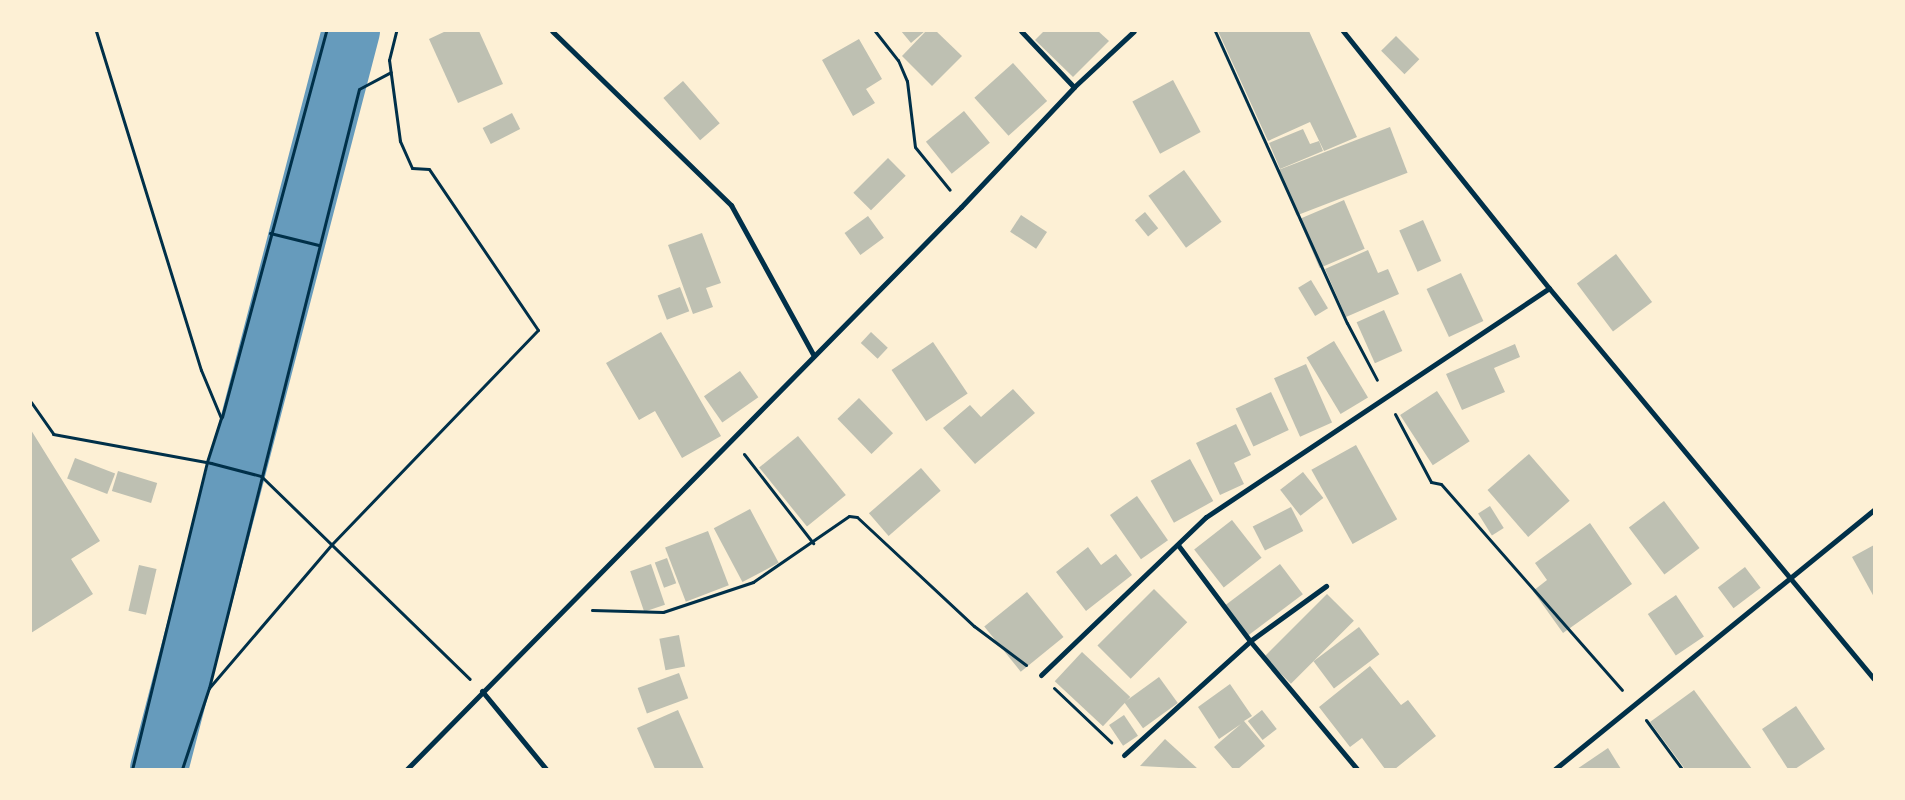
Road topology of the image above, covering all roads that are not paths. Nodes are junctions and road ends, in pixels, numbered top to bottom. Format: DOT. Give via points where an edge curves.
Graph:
graph roads {
  1 [pos="552,31"];
  2 [pos="1021,31"];
  3 [pos="1134,31"];
  4 [pos="1343,31"];
  5 [pos="1074,87"];
  6 [pos="1550,288"];
  7 [pos="813,354"];
  8 [pos="1874,510"];
  9 [pos="1178,545"];
  10 [pos="1790,578"];
  11 [pos="1326,586"];
  12 [pos="1250,641"];
  13 [pos="1041,675"];
  14 [pos="1874,679"];
  15 [pos="482,691"];
  16 [pos="1124,755"];
  17 [pos="407,769"];
  18 [pos="546,769"];
  19 [pos="1357,769"];
  20 [pos="1555,769"];
  1 -- 7 [label="street" via="731,205"];
  2 -- 5 [label="street"];
  3 -- 5 [label="street"];
  4 -- 6 [label="street"];
  5 -- 7 [label="street" via="961,207"];
  6 -- 9 [label="street" via="1206,517"];
  6 -- 10 [label="street"];
  7 -- 15 [label="street"];
  8 -- 10 [label="street"];
  9 -- 12 [label="street"];
  9 -- 13 [label="street"];
  10 -- 14 [label="street"];
  10 -- 20 [label="street"];
  11 -- 12 [label="street"];
  12 -- 16 [label="street"];
  12 -- 19 [label="street"];
  15 -- 17 [label="street"];
  15 -- 18 [label="street"];
}
